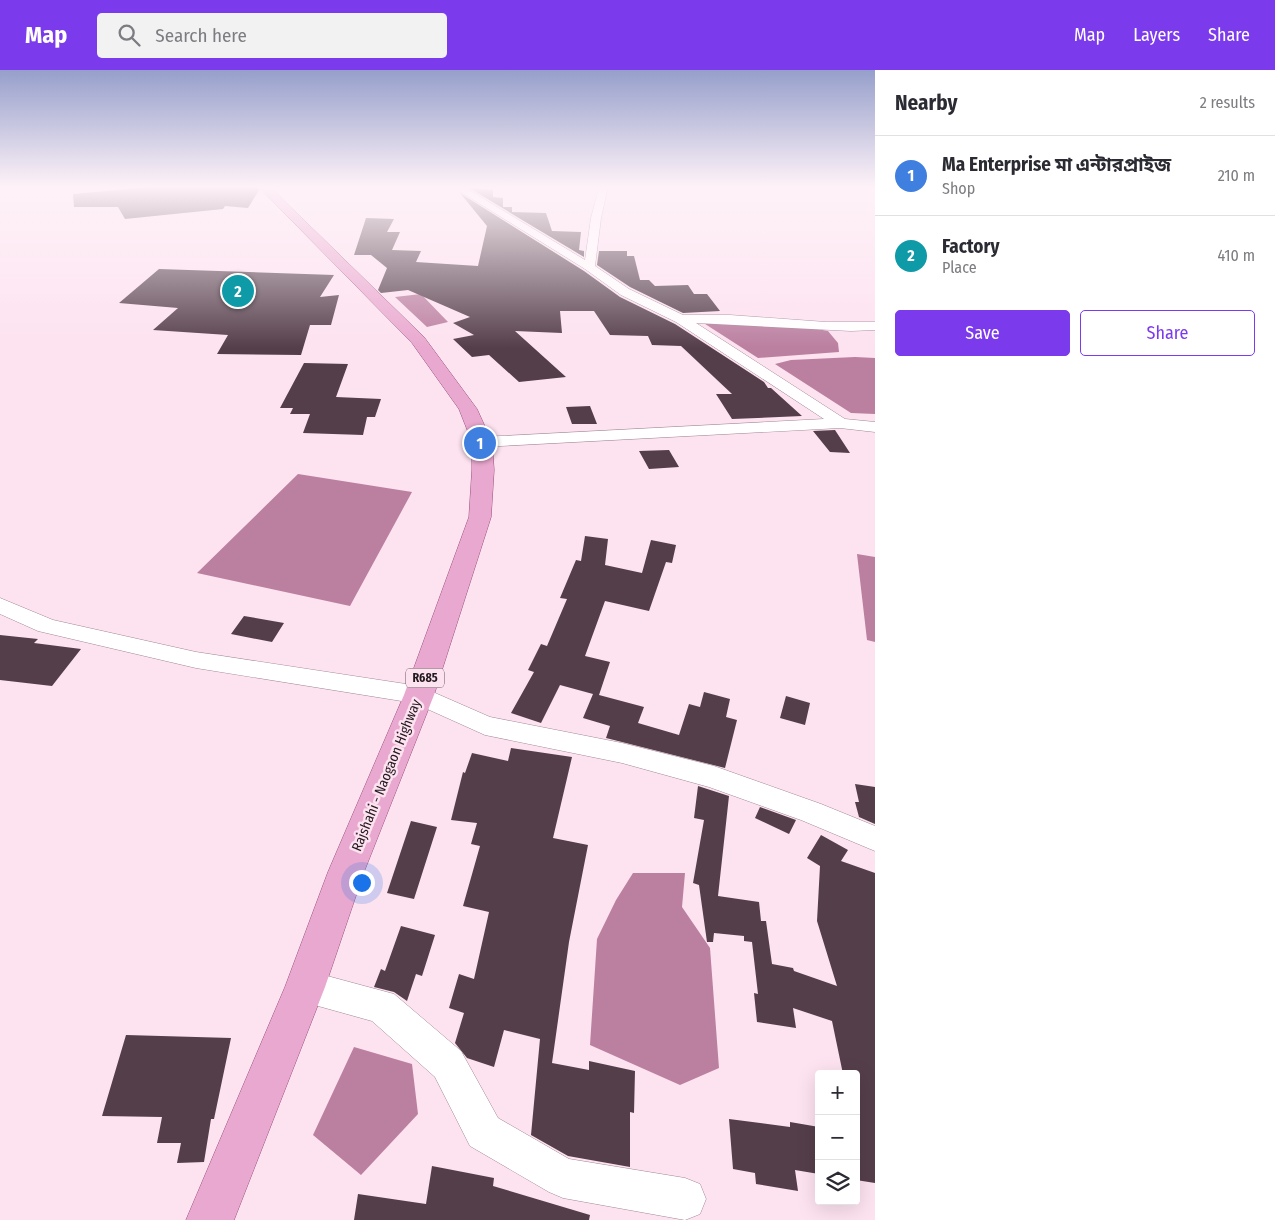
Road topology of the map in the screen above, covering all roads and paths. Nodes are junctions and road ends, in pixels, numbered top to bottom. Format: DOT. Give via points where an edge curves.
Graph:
graph roads {
  1 [pos="318,241"];
  2 [pos="546,241"];
  3 [pos="593,241"];
  4 [pos="589,267"];
  5 [pos="681,319"];
  6 [pos="875,326"];
  7 [pos="840,423"];
  8 [pos="875,427"];
  9 [pos="482,442"];
  10 [pos="0,605"];
  11 [pos="419,695"];
  12 [pos="875,839"];
  13 [pos="305,987"];
  14 [pos="685,1199"];
  15 [pos="210,1220"];
  1 -- 9 [label="main road, Rajshahi - Naogaon Highway / R685" via="418,340 456,390"];
  2 -- 4 [label="street"];
  3 -- 4 [label="street"];
  4 -- 5 [label="street" via="625,292"];
  5 -- 6 [label="street" via="746,320 846,328"];
  5 -- 7 [label="street"];
  7 -- 8 [label="street"];
  7 -- 9 [label="street"];
  9 -- 11 [label="main road, Rajshahi - Naogaon Highway / R685" via="480,517"];
  10 -- 11 [label="street" via="46,626 196,660"];
  11 -- 12 [label="street" via="485,725 622,753 714,777"];
  11 -- 13 [label="main road, Rajshahi - Naogaon Highway / R685" via="346,872"];
  13 -- 14 [label="street" via="382,1006 448,1064 484,1132 563,1178"];
  13 -- 15 [label="main road, Rajshahi - Naogaon Highway / R685"];
}
